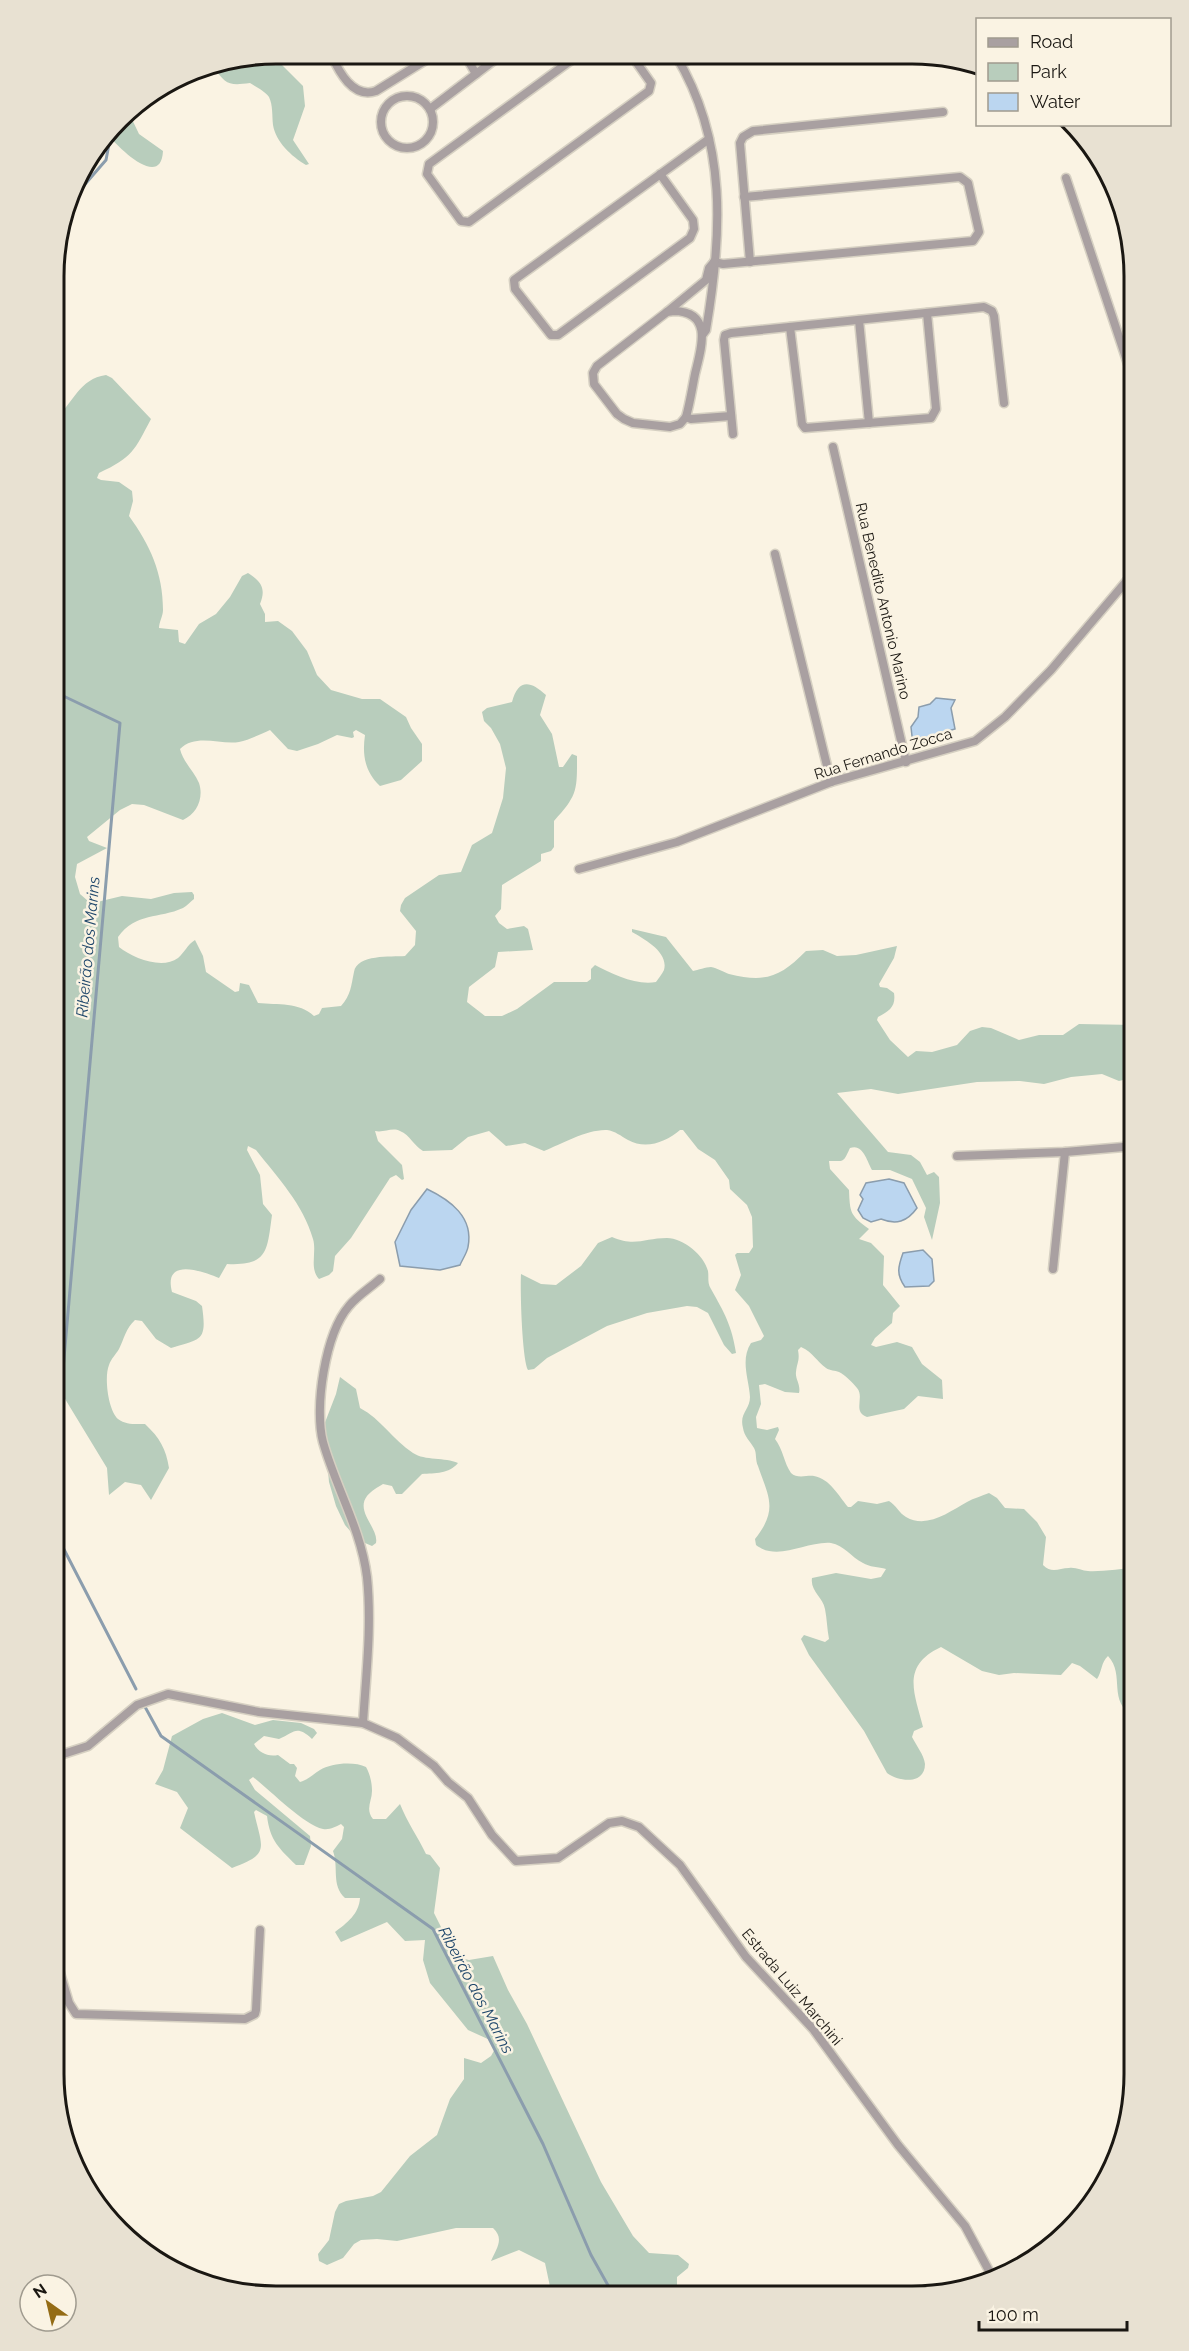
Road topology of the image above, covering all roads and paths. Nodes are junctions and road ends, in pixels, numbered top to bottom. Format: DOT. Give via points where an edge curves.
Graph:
graph roads {
  1 [pos="638,64"];
  2 [pos="681,64"];
  3 [pos="338,65"];
  4 [pos="418,65"];
  5 [pos="471,65"];
  6 [pos="488,65"];
  7 [pos="565,65"];
  8 [pos="476,74"];
  9 [pos="430,109"];
  10 [pos="943,112"];
  11 [pos="709,139"];
  12 [pos="660,174"];
  13 [pos="1066,178"];
  14 [pos="744,197"];
  15 [pos="714,262"];
  16 [pos="750,262"];
  17 [pos="667,312"];
  18 [pos="927,313"];
  19 [pos="859,320"];
  20 [pos="790,327"];
  21 [pos="703,335"];
  22 [pos="1124,352"];
  23 [pos="1004,403"];
  24 [pos="731,416"];
  25 [pos="686,417"];
  26 [pos="869,423"];
  27 [pos="733,434"];
  28 [pos="833,447"];
  29 [pos="775,554"];
  30 [pos="1124,585"];
  31 [pos="906,762"];
  32 [pos="831,782"];
  33 [pos="579,869"];
  34 [pos="1124,1147"];
  35 [pos="1065,1152"];
  36 [pos="957,1156"];
  37 [pos="1053,1269"];
  38 [pos="380,1279"];
  39 [pos="363,1723"];
  40 [pos="64,1754"];
  41 [pos="260,1930"];
  42 [pos="64,1986"];
  43 [pos="989,2272"];
  1 -- 7 [label="street" via="651,83 648,91 469,222 461,220 429,178 429,164"];
  2 -- 11 [label="street" via="698,101"];
  3 -- 4 [label="street" via="350,85 367,93"];
  5 -- 8 [label="street"];
  6 -- 8 [label="street"];
  8 -- 9 [label="street"];
  9 -- 9 [label="street" via="416,97 397,98 381,117 384,136 399,147 423,143 433,127"];
  10 -- 14 [label="street" via="753,131 740,143"];
  11 -- 12 [label="street"];
  11 -- 15 [label="street" via="718,196"];
  12 -- 12 [label="street" via="514,280 515,289 551,335 558,335 690,238 693,220"];
  13 -- 22 [label="street"];
  14 -- 16 [label="street"];
  14 -- 16 [label="street" via="960,177 968,183 978,232 973,241"];
  15 -- 16 [label="street"];
  15 -- 17 [label="street" via="706,280"];
  15 -- 21 [label="street" via="716,272"];
  17 -- 21 [label="street" via="693,316"];
  17 -- 25 [label="street" via="597,366 593,381 617,414 633,423 674,427"];
  18 -- 19 [label="street"];
  18 -- 23 [label="street" via="984,307 992,311"];
  18 -- 26 [label="street" via="935,414 931,418"];
  19 -- 20 [label="street"];
  19 -- 26 [label="street"];
  20 -- 24 [label="street" via="725,335"];
  20 -- 26 [label="street" via="803,427"];
  21 -- 25 [label="street"];
  24 -- 25 [label="street"];
  24 -- 27 [label="street"];
  28 -- 31 [label="street, Rua Benedito Antonio Marino"];
  29 -- 32 [label="street"];
  30 -- 31 [label="street, Rua Fernando Zocca" via="1005,717 975,741"];
  31 -- 32 [label="street, Rua Fernando Zocca"];
  32 -- 33 [label="street, Rua Fernando Zocca" via="677,842"];
  34 -- 35 [label="street"];
  35 -- 36 [label="street"];
  35 -- 37 [label="street"];
  38 -- 39 [label="street" via="348,1306 336,1329 319,1404 323,1440 360,1543 367,1577 369,1617"];
  39 -- 40 [label="street, Estrada Luiz Marchini" via="259,1712 168,1694 137,1705 88,1746"];
  39 -- 43 [label="street, Estrada Luiz Marchini" via="397,1738 434,1766 468,1798 492,1835 516,1861 558,1858 609,1823 622,1821 639,1827 680,1865 746,1957 813,2029 898,2145 965,2226"];
  41 -- 42 [label="street" via="256,2010 245,2019 76,2014"];
}
